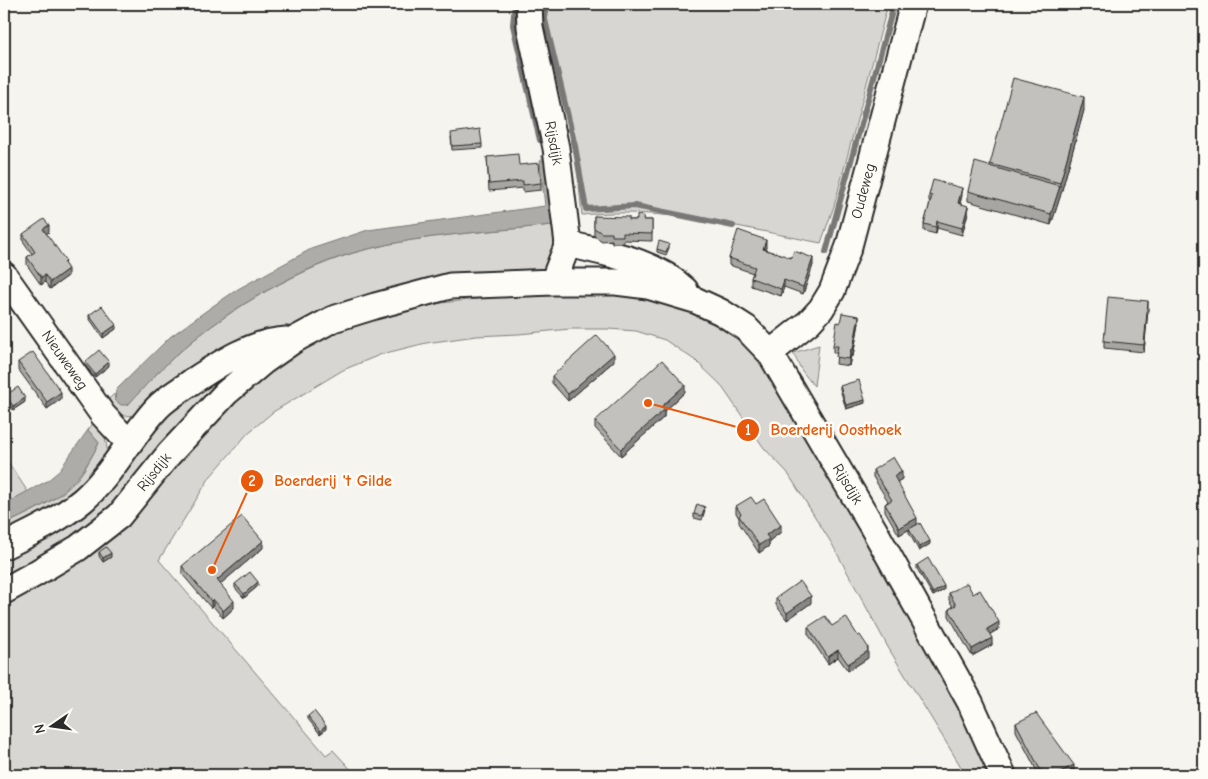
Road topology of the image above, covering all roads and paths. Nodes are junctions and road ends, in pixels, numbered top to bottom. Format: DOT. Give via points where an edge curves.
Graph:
graph roads {
  1 [pos="529,4"];
  2 [pos="913,4"];
  3 [pos="568,244"];
  4 [pos="4,275"];
  5 [pos="553,282"];
  6 [pos="695,300"];
  7 [pos="294,340"];
  8 [pos="770,353"];
  9 [pos="129,443"];
  10 [pos="4,546"];
  11 [pos="4,591"];
  12 [pos="1003,775"];
  1 -- 3 [label="street, Rijsdijk" via="530,27 556,148"];
  2 -- 8 [label="street, Oudeweg" via="849,246 832,291 821,309"];
  3 -- 5 [label="street, Rijsdijk"];
  3 -- 6 [label="street" via="648,266 674,280"];
  4 -- 9 [label="street, Nieuweweg" via="103,414"];
  5 -- 6 [label="street, Rijsdijk" via="648,286"];
  5 -- 7 [label="street, Rijsdijk" via="450,286 333,319"];
  6 -- 8 [label="street, Rijsdijk" via="746,328"];
  7 -- 9 [label="street, Rijsdijk" via="276,340 246,350 213,368 158,408"];
  7 -- 11 [label="street, Rijsdijk" via="264,361 206,413 119,516 78,548"];
  8 -- 12 [label="street, Rijsdijk" via="970,702"];
  9 -- 10 [label="street, Rijsdijk" via="84,499 60,517"];
}
